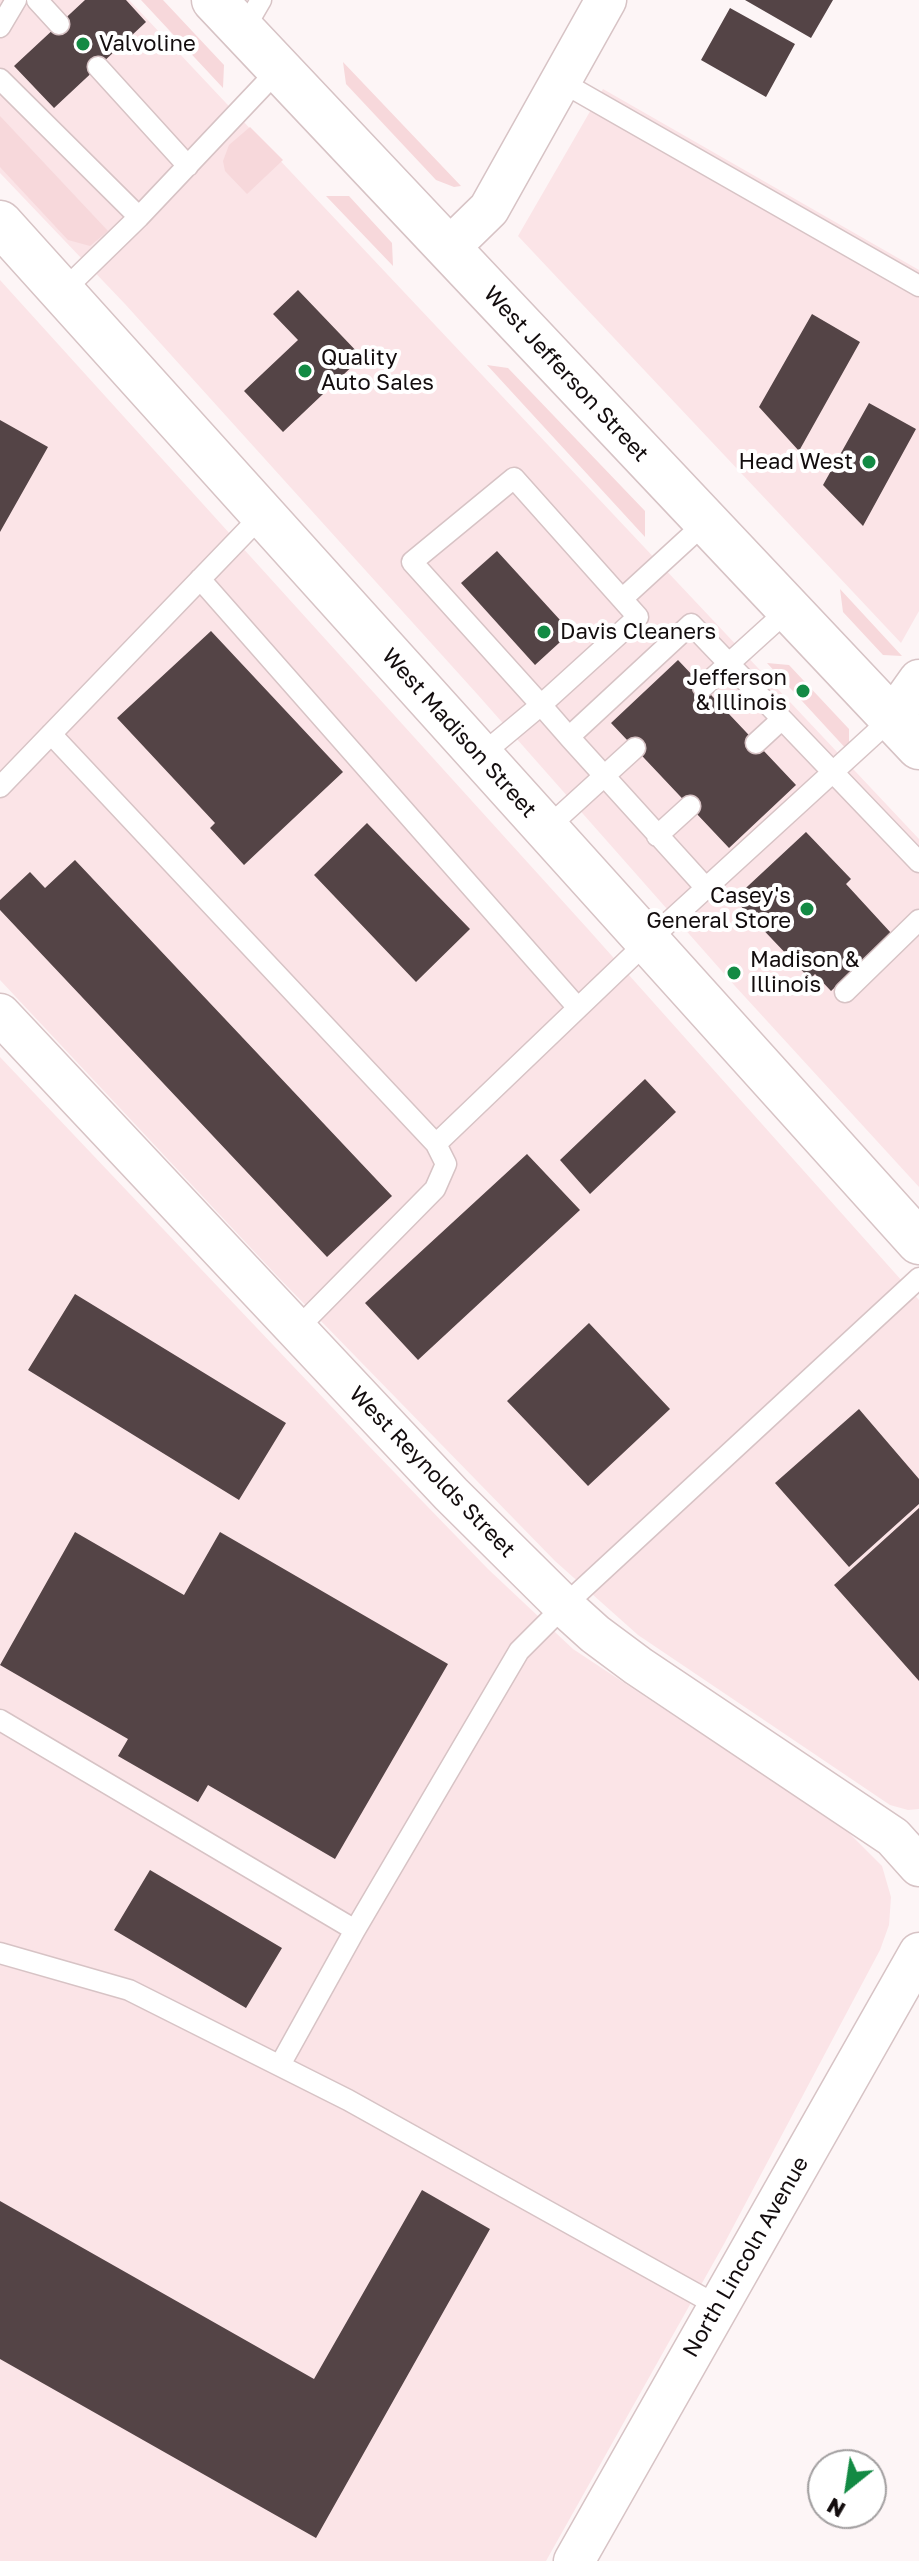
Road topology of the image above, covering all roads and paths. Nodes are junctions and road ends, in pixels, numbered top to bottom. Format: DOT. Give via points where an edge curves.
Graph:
graph roads {
  1 [pos="16,0"];
  2 [pos="37,0"];
  3 [pos="606,0"];
  4 [pos="239,10"];
  5 [pos="59,24"];
  6 [pos="0,27"];
  7 [pos="98,67"];
  8 [pos="279,69"];
  9 [pos="0,79"];
  10 [pos="560,81"];
  11 [pos="188,166"];
  12 [pos="139,217"];
  13 [pos="0,223"];
  14 [pos="448,249"];
  15 [pos="919,286"];
  16 [pos="63,291"];
  17 [pos="263,514"];
  18 [pos="706,522"];
  19 [pos="200,579"];
  20 [pos="622,599"];
  21 [pos="788,610"];
  22 [pos="728,664"];
  23 [pos="919,680"];
  24 [pos="703,687"];
  25 [pos="541,705"];
  26 [pos="781,720"];
  27 [pos="905,732"];
  28 [pos="51,734"];
  29 [pos="569,737"];
  30 [pos="756,743"];
  31 [pos="635,748"];
  32 [pos="480,756"];
  33 [pos="832,773"];
  34 [pos="604,777"];
  35 [pos="0,787"];
  36 [pos="690,806"];
  37 [pos="546,829"];
  38 [pos="657,836"];
  39 [pos="919,862"];
  40 [pos="706,888"];
  41 [pos="919,920"];
  42 [pos="648,941"];
  43 [pos="845,992"];
  44 [pos="578,1008"];
  45 [pos="0,1014"];
  46 [pos="436,1144"];
  47 [pos="919,1242"];
  48 [pos="919,1278"];
  49 [pos="296,1330"];
  50 [pos="564,1606"];
  51 [pos="0,1720"];
  52 [pos="919,1866"];
  53 [pos="355,1930"];
  54 [pos="0,1953"];
  55 [pos="919,1953"];
  56 [pos="280,2065"];
  57 [pos="718,2306"];
  58 [pos="574,2561"];
  1 -- 6 [label="lane"];
  2 -- 5 [label="lane"];
  3 -- 10 [label="street"];
  4 -- 8 [label="main road, West Jefferson Street"];
  7 -- 11 [label="lane"];
  8 -- 11 [label="lane"];
  8 -- 14 [label="main road, West Jefferson Street"];
  9 -- 12 [label="lane"];
  10 -- 14 [label="street" via="489,209"];
  10 -- 15 [label="lane"];
  11 -- 12 [label="lane"];
  12 -- 16 [label="lane"];
  13 -- 16 [label="main road, West Madison Street"];
  14 -- 18 [label="main road, West Jefferson Street"];
  16 -- 17 [label="main road, West Madison Street"];
  17 -- 19 [label="lane"];
  17 -- 32 [label="main road, West Madison Street"];
  18 -- 20 [label="lane"];
  18 -- 21 [label="main road, West Jefferson Street"];
  19 -- 28 [label="lane"];
  19 -- 44 [label="lane"];
  20 -- 25 [label="lane" via="638,617"];
  20 -- 25 [label="lane" via="514,478 412,562"];
  21 -- 22 [label="lane"];
  21 -- 27 [label="main road, West Jefferson Street"];
  22 -- 24 [label="lane"];
  22 -- 26 [label="lane"];
  22 -- 29 [label="lane" via="691,624"];
  23 -- 27 [label="street"];
  25 -- 29 [label="lane"];
  25 -- 32 [label="lane"];
  26 -- 30 [label="lane"];
  26 -- 33 [label="lane"];
  27 -- 33 [label="lane"];
  28 -- 35 [label="lane"];
  28 -- 46 [label="lane"];
  29 -- 34 [label="lane"];
  31 -- 34 [label="lane"];
  32 -- 37 [label="main road, West Madison Street"];
  33 -- 39 [label="lane"];
  33 -- 40 [label="lane"];
  34 -- 37 [label="lane"];
  34 -- 38 [label="lane"];
  36 -- 38 [label="lane"];
  37 -- 42 [label="main road, West Madison Street"];
  38 -- 40 [label="lane"];
  40 -- 42 [label="lane"];
  41 -- 43 [label="lane"];
  42 -- 44 [label="lane"];
  42 -- 47 [label="main road, West Madison Street"];
  44 -- 46 [label="lane"];
  45 -- 49 [label="street, West Reynolds Street"];
  46 -- 49 [label="lane" via="446,1164 435,1189"];
  48 -- 50 [label="lane"];
  49 -- 50 [label="street, West Reynolds Street"];
  50 -- 52 [label="street, West Reynolds Street" via="638,1666 893,1837"];
  50 -- 53 [label="lane" via="519,1651"];
  51 -- 53 [label="lane"];
  53 -- 56 [label="lane"];
  54 -- 56 [label="lane" via="129,1990"];
  55 -- 57 [label="street, North Lincoln Avenue"];
  56 -- 57 [label="lane"];
  57 -- 58 [label="street, North Lincoln Avenue"];
}
